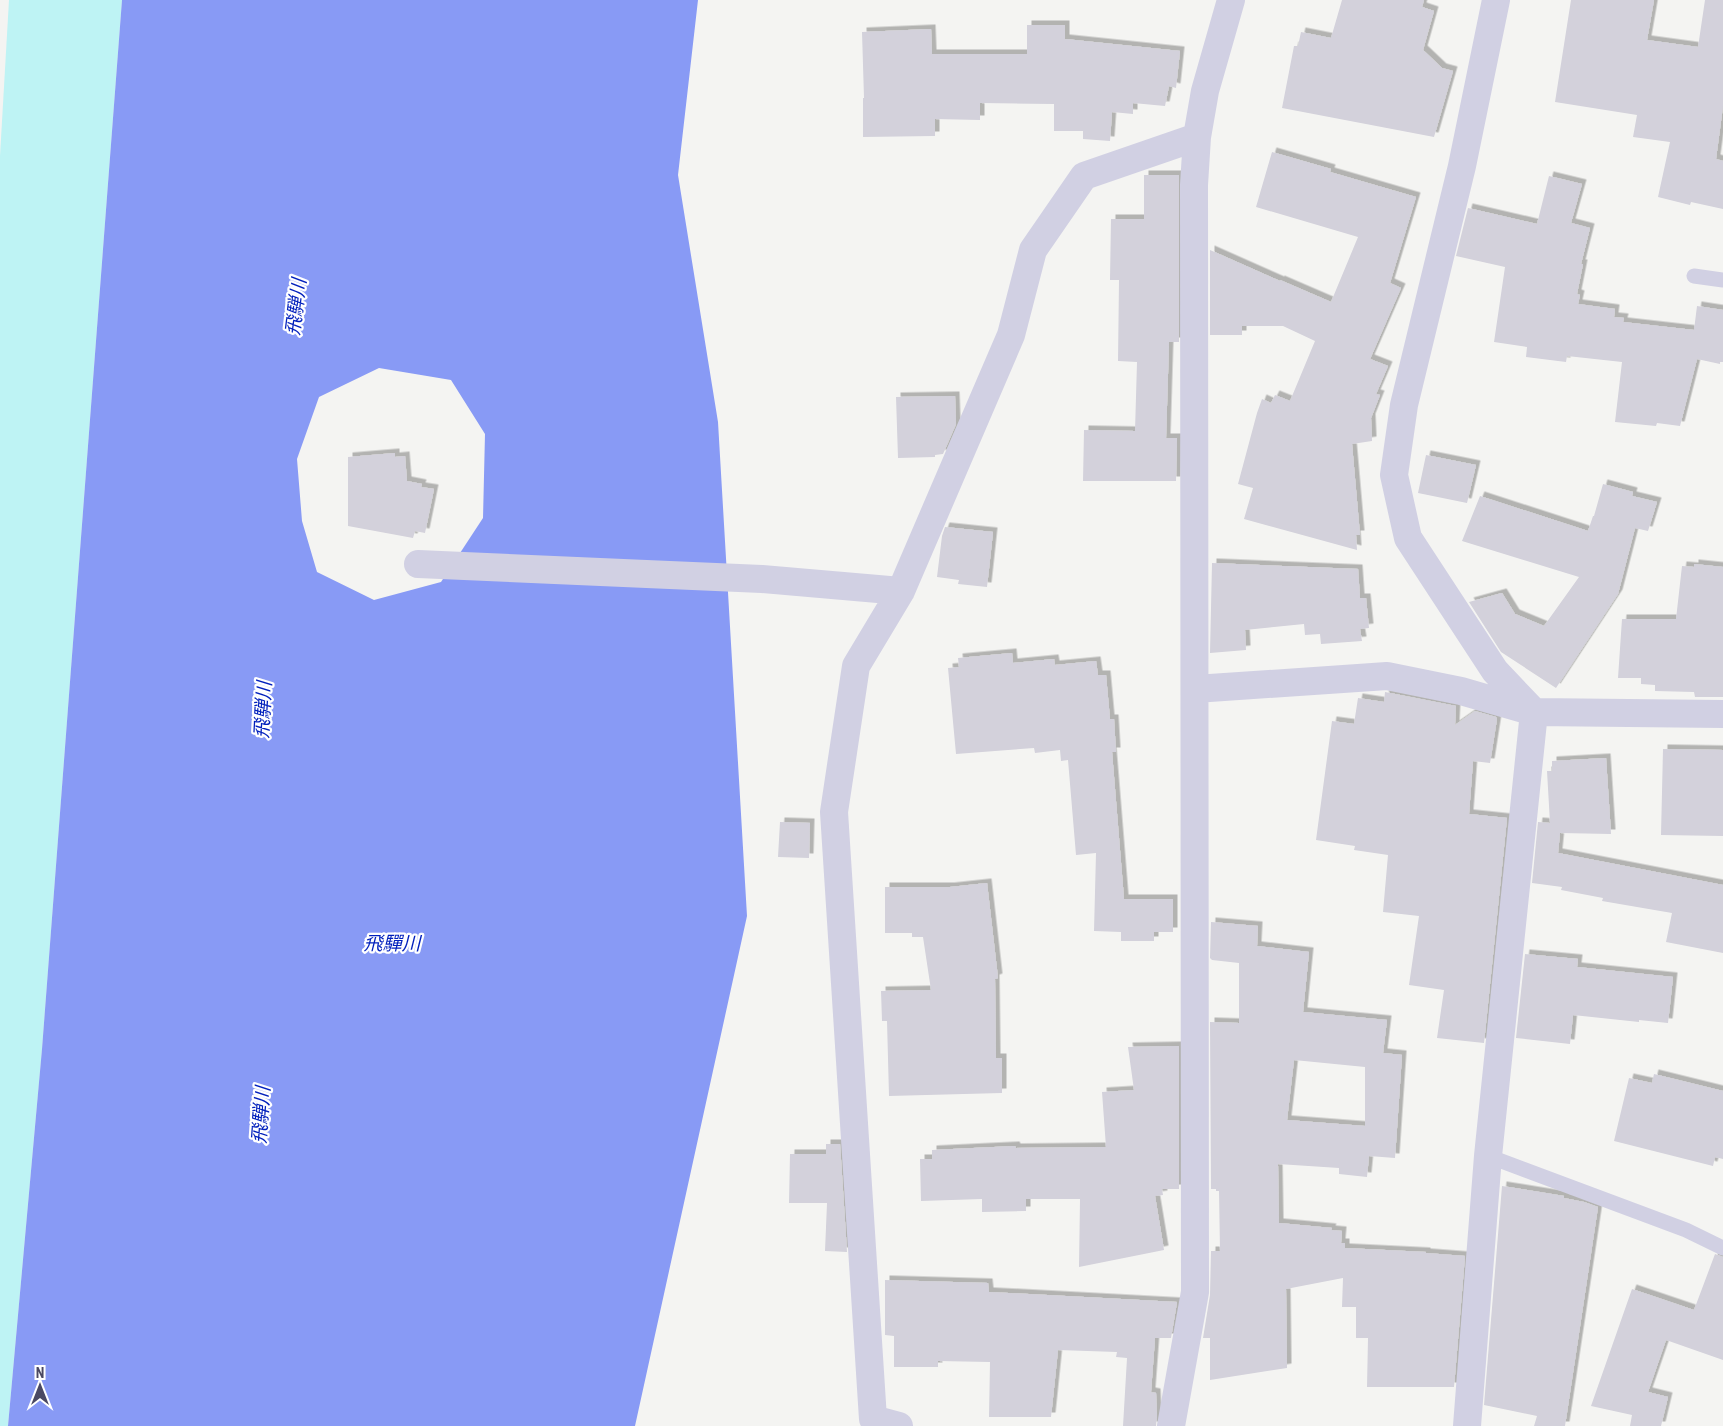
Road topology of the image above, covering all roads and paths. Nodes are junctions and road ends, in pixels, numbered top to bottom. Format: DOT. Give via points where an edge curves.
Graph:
graph roads {
  1 [pos="1231,0"];
  2 [pos="1496,0"];
  3 [pos="1197,137"];
  4 [pos="1694,276"];
  5 [pos="1723,280"];
  6 [pos="418,564"];
  7 [pos="901,591"];
  8 [pos="1195,689"];
  9 [pos="1534,712"];
  10 [pos="1723,714"];
  11 [pos="1488,1156"];
  12 [pos="1723,1248"];
  13 [pos="899,1426"];
  14 [pos="1171,1426"];
  15 [pos="1467,1426"];
  1 -- 3 [label="street" via="1205,91"];
  2 -- 9 [label="street" via="1462,166 1404,405 1394,475 1408,538 1494,671"];
  3 -- 7 [label="street" via="1084,176 1033,250 1011,335"];
  3 -- 8 [label="street" via="1194,185"];
  4 -- 5 [label="lane"];
  6 -- 7 [label="street" via="762,578"];
  7 -- 13 [label="street" via="856,666 834,812 873,1419"];
  8 -- 9 [label="street" via="1387,676 1461,691"];
  8 -- 14 [label="street" via="1195,1292"];
  9 -- 10 [label="street"];
  9 -- 11 [label="street"];
  11 -- 12 [label="lane" via="1686,1230"];
  11 -- 15 [label="street"];
}
